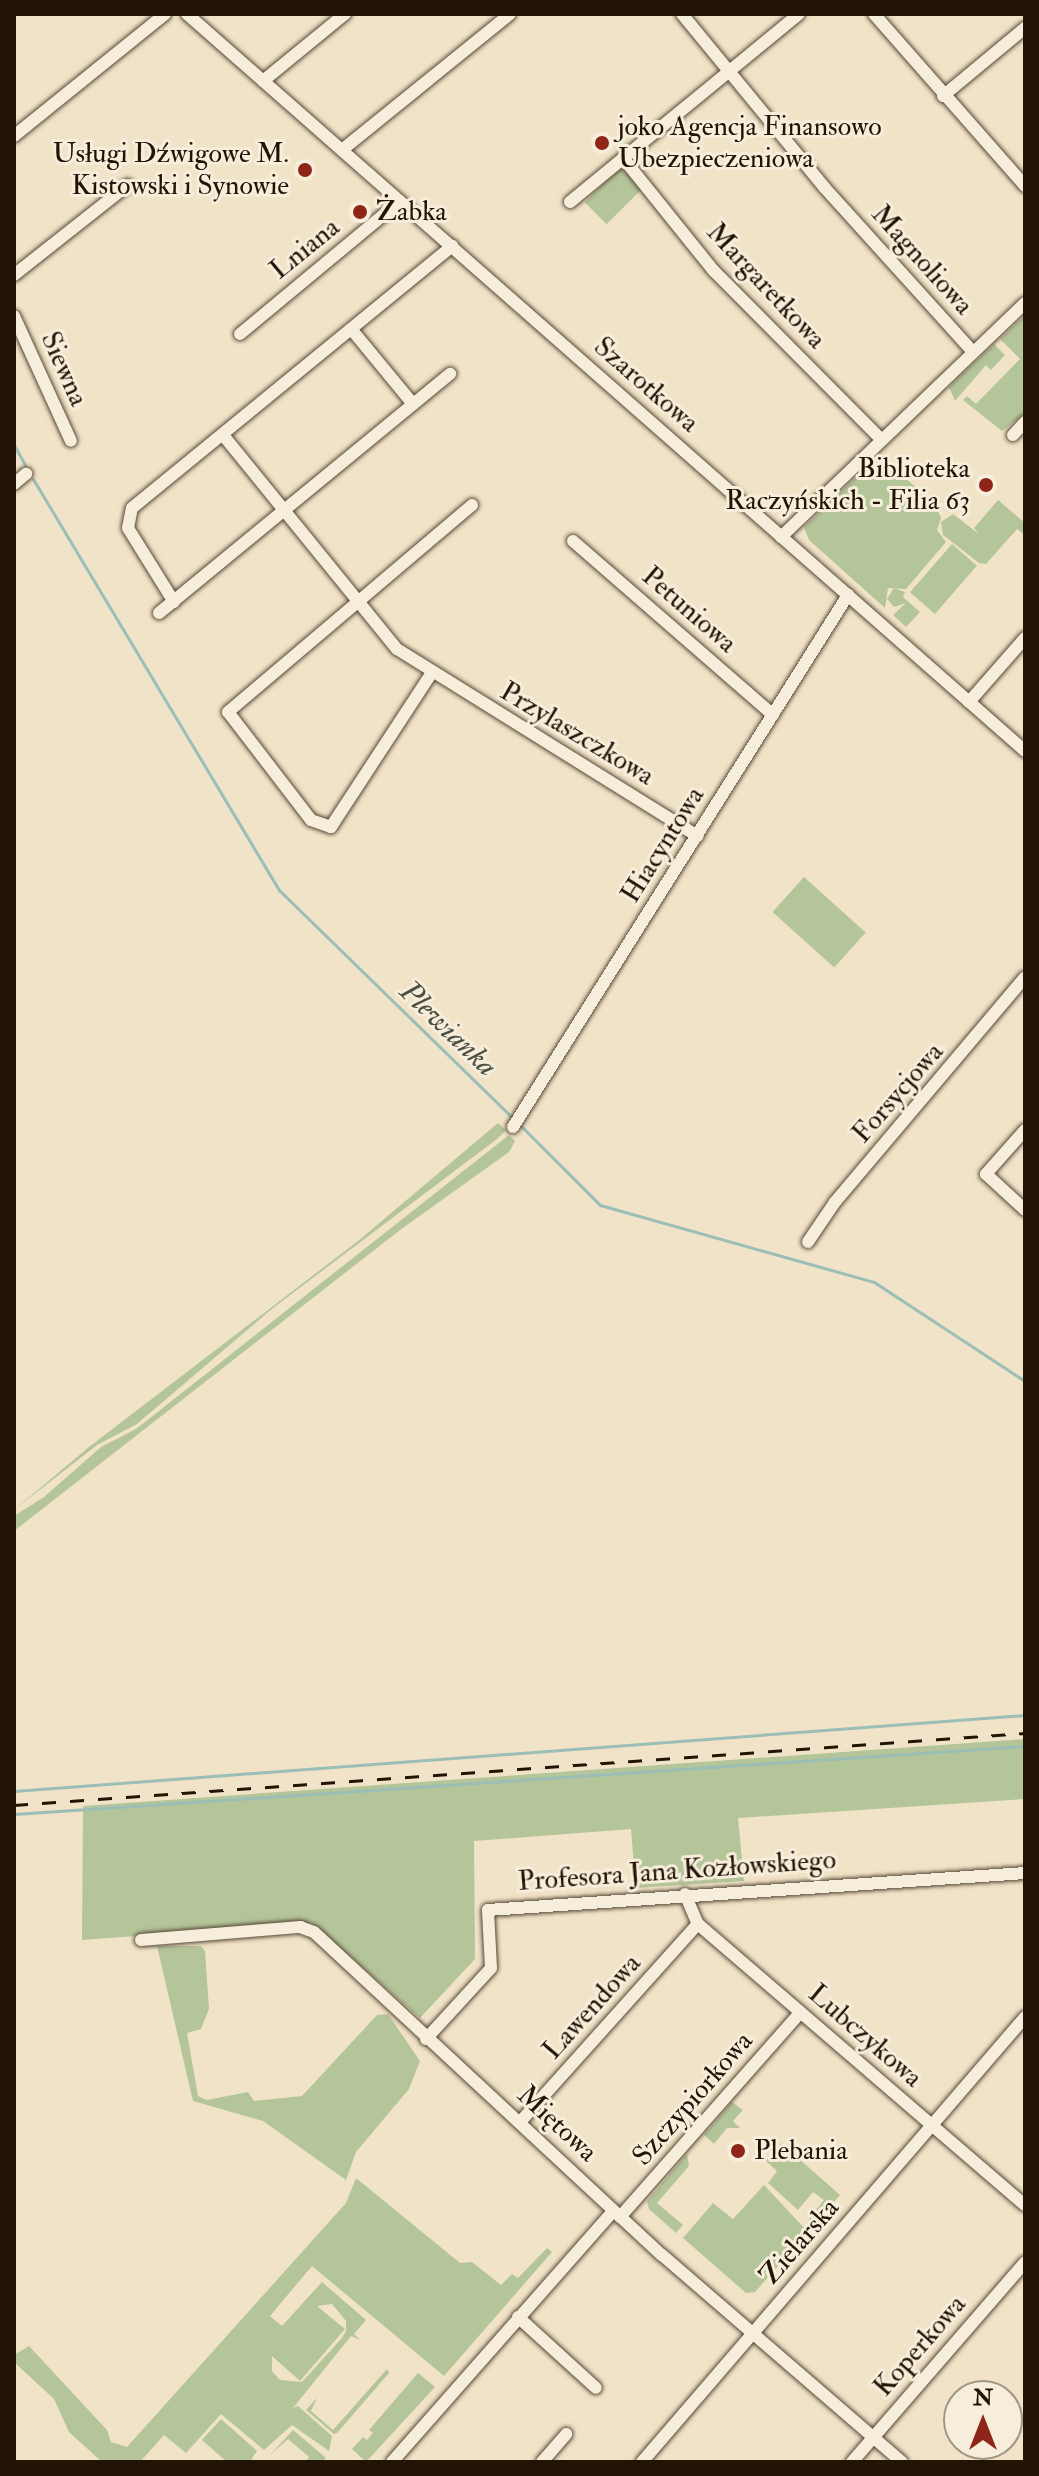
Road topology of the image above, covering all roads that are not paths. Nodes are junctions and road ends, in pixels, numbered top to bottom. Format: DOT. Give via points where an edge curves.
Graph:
graph roads {
  1 [pos="165,14"];
  2 [pos="187,14"];
  3 [pos="345,14"];
  4 [pos="510,14"];
  5 [pos="682,14"];
  6 [pos="799,14"];
  7 [pos="874,14"];
  8 [pos="1025,28"];
  9 [pos="728,72"];
  10 [pos="263,81"];
  11 [pos="943,96"];
  12 [pos="14,136"];
  13 [pos="342,150"];
  14 [pos="623,158"];
  15 [pos="128,185"];
  16 [pos="1025,186"];
  17 [pos="400,201"];
  18 [pos="570,202"];
  19 [pos="452,246"];
  20 [pos="14,275"];
  21 [pos="1025,303"];
  22 [pos="14,316"];
  23 [pos="352,330"];
  24 [pos="240,334"];
  25 [pos="973,352"];
  26 [pos="450,374"];
  27 [pos="413,404"];
  28 [pos="1025,422"];
  29 [pos="223,435"];
  30 [pos="1013,435"];
  31 [pos="882,440"];
  32 [pos="71,441"];
  33 [pos="26,474"];
  34 [pos="14,484"];
  35 [pos="472,505"];
  36 [pos="284,510"];
  37 [pos="781,537"];
  38 [pos="573,541"];
  39 [pos="848,595"];
  40 [pos="355,601"];
  41 [pos="174,602"];
  42 [pos="159,613"];
  43 [pos="1025,638"];
  44 [pos="431,674"];
  45 [pos="969,702"];
  46 [pos="773,715"];
  47 [pos="1025,751"];
  48 [pos="697,836"];
  49 [pos="1025,977"];
  50 [pos="516,1123"];
  51 [pos="1025,1130"];
  52 [pos="1025,1210"];
  53 [pos="808,1242"];
  54 [pos="1025,1873"];
  55 [pos="685,1894"];
  56 [pos="698,1924"];
  57 [pos="141,1940"];
  58 [pos="801,2012"];
  59 [pos="1025,2017"];
  60 [pos="426,2039"];
  61 [pos="521,2121"];
  62 [pos="932,2126"];
  63 [pos="1025,2205"];
  64 [pos="617,2214"];
  65 [pos="1025,2262"];
  66 [pos="518,2317"];
  67 [pos="753,2334"];
  68 [pos="596,2388"];
  69 [pos="566,2434"];
  70 [pos="873,2437"];
  71 [pos="392,2462"];
  72 [pos="542,2462"];
  73 [pos="642,2462"];
  74 [pos="852,2462"];
  75 [pos="902,2462"];
  1 -- 12 [label="street"];
  2 -- 10 [label="street, Szarotkowa"];
  3 -- 10 [label="street"];
  4 -- 13 [label="street"];
  5 -- 9 [label="street, Magnoliowa"];
  6 -- 9 [label="street"];
  7 -- 11 [label="street"];
  8 -- 11 [label="street"];
  9 -- 14 [label="street"];
  9 -- 25 [label="street, Magnoliowa"];
  10 -- 13 [label="street, Szarotkowa"];
  11 -- 16 [label="street"];
  13 -- 17 [label="street, Szarotkowa"];
  14 -- 18 [label="street"];
  14 -- 31 [label="street, Margaretkowa" via="714,271"];
  15 -- 20 [label="street"];
  17 -- 19 [label="street, Szarotkowa"];
  17 -- 24 [label="street, Lniana"];
  19 -- 23 [label="street"];
  19 -- 37 [label="street, Szarotkowa"];
  21 -- 25 [label="street"];
  22 -- 32 [label="street, Siewna"];
  23 -- 27 [label="street"];
  23 -- 29 [label="street"];
  25 -- 31 [label="street"];
  26 -- 27 [label="street"];
  27 -- 36 [label="street"];
  28 -- 30 [label="street"];
  29 -- 36 [label="street, Przylaszczkowa"];
  29 -- 41 [label="street" via="127,517 128,528"];
  31 -- 37 [label="street"];
  33 -- 34 [label="street"];
  35 -- 40 [label="street"];
  36 -- 40 [label="street, Przylaszczkowa"];
  36 -- 41 [label="street"];
  37 -- 39 [label="street, Szarotkowa"];
  38 -- 46 [label="street, Petuniowa"];
  39 -- 45 [label="street, Szarotkowa"];
  39 -- 46 [label="street, Hiacyntowa"];
  40 -- 44 [label="street, Przylaszczkowa" via="397,649"];
  40 -- 44 [label="street" via="228,709 316,824 336,825"];
  41 -- 42 [label="street"];
  43 -- 45 [label="street"];
  44 -- 48 [label="street, Przylaszczkowa"];
  45 -- 47 [label="street, Szarotkowa"];
  46 -- 48 [label="street, Hiacyntowa"];
  48 -- 50 [label="street, Hiacyntowa"];
  49 -- 53 [label="street, Forsycjowa" via="835,1202"];
  51 -- 52 [label="street" via="986,1174"];
  54 -- 55 [label="street, Profesora Jana Kozłowskiego"];
  55 -- 56 [label="street, Lubczykowa"];
  55 -- 60 [label="street, Profesora Jana Kozłowskiego" via="488,1910 491,1968"];
  56 -- 58 [label="street, Lubczykowa"];
  56 -- 61 [label="street, Lawendowa"];
  57 -- 60 [label="street, Miętowa" via="300,1927 314,1932 365,1975"];
  58 -- 62 [label="street, Lubczykowa"];
  58 -- 64 [label="street, Szczypiorkowa"];
  59 -- 62 [label="street, Zielarska"];
  60 -- 61 [label="street, Miętowa"];
  61 -- 64 [label="street, Miętowa"];
  62 -- 63 [label="street, Lubczykowa"];
  62 -- 67 [label="street, Zielarska"];
  64 -- 66 [label="street, Szczypiorkowa"];
  64 -- 67 [label="street, Miętowa"];
  65 -- 70 [label="street, Koperkowa"];
  66 -- 68 [label="street"];
  66 -- 71 [label="street, Szczypiorkowa"];
  67 -- 70 [label="street, Miętowa"];
  67 -- 73 [label="street, Zielarska"];
  69 -- 72 [label="street"];
  70 -- 74 [label="street, Koperkowa"];
  70 -- 75 [label="street, Miętowa"];
}
